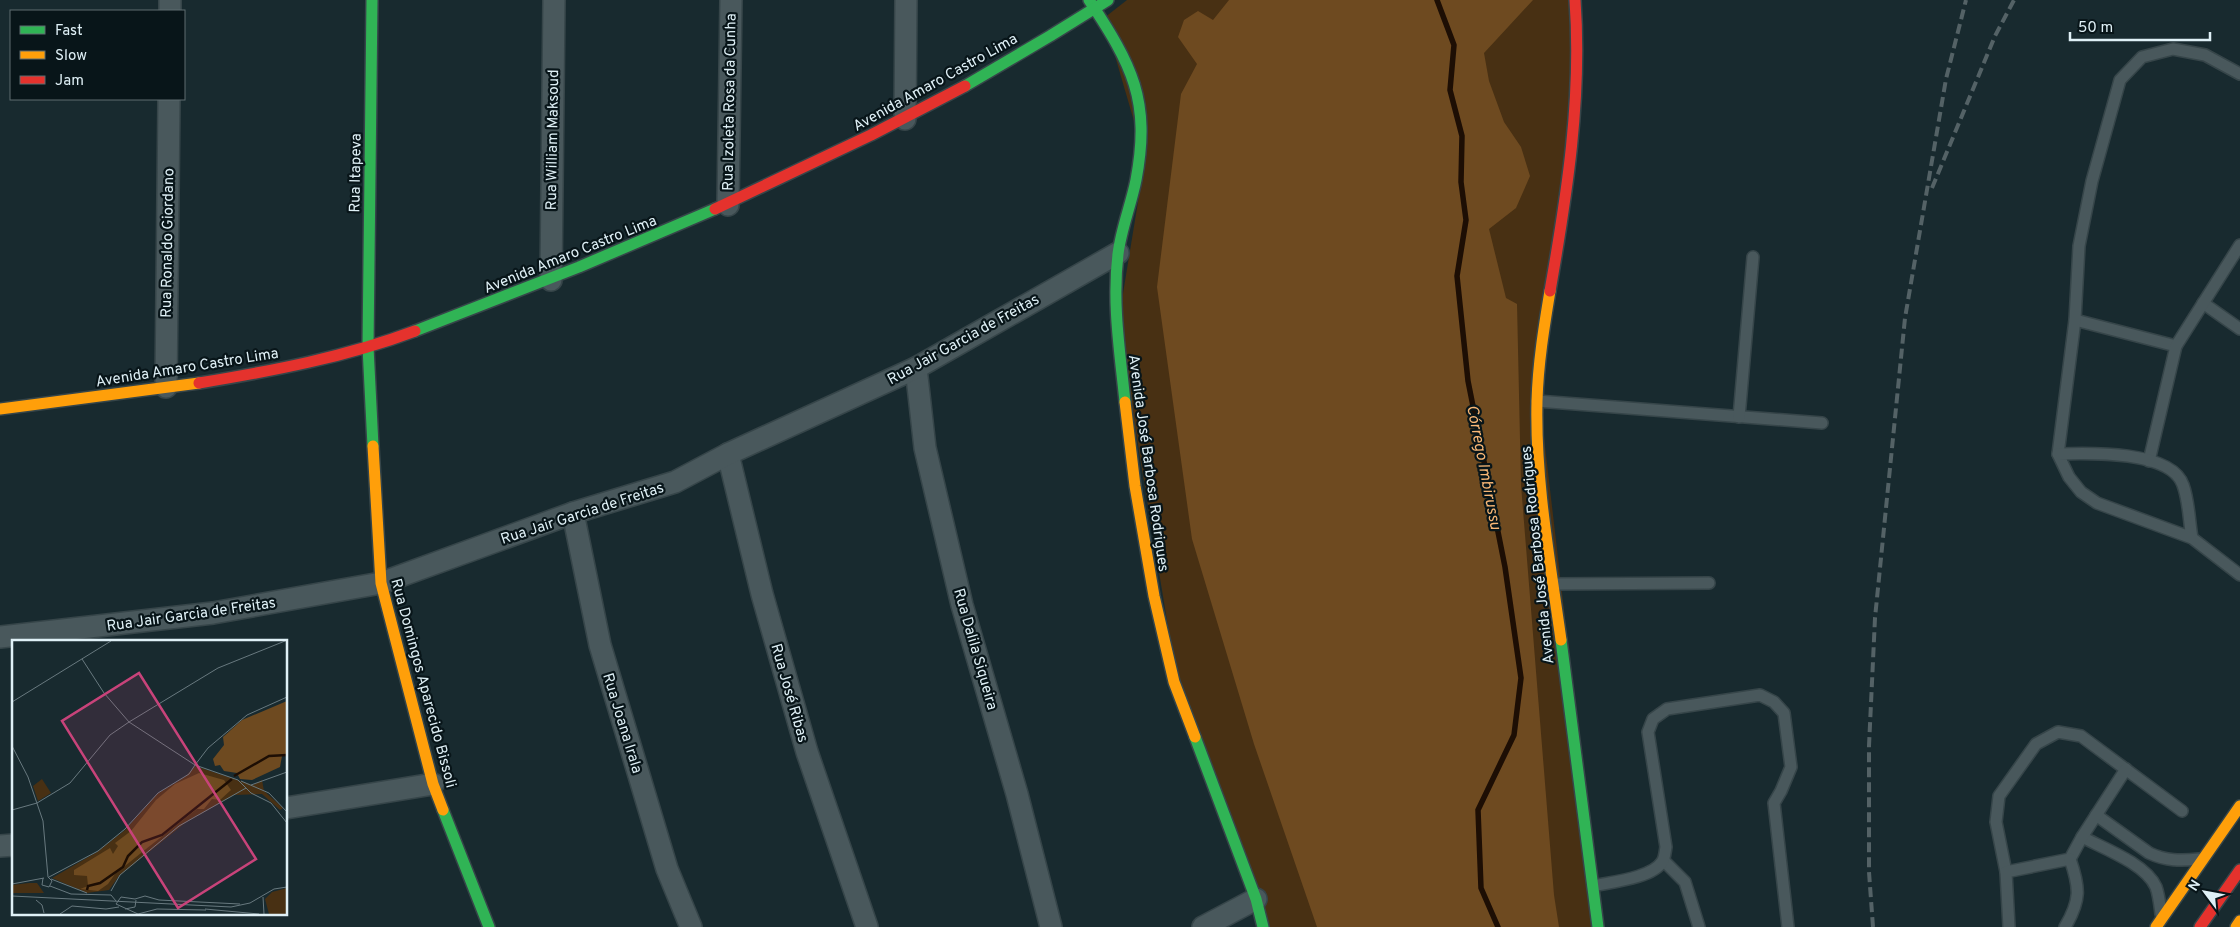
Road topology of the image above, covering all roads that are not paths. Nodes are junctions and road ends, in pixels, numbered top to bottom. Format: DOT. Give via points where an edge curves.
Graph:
graph roads {
  1 [pos="372,0"];
  2 [pos="554,0"];
  3 [pos="731,0"];
  4 [pos="906,0"];
  5 [pos="1108,0"];
  6 [pos="1576,0"];
  7 [pos="1092,4"];
  8 [pos="2240,74"];
  9 [pos="169,100"];
  10 [pos="905,119"];
  11 [pos="728,205"];
  12 [pos="2240,245"];
  13 [pos="1118,252"];
  14 [pos="1753,257"];
  15 [pos="551,280"];
  16 [pos="2203,303"];
  17 [pos="2075,320"];
  18 [pos="2240,329"];
  19 [pos="2176,346"];
  20 [pos="368,347"];
  21 [pos="916,368"];
  22 [pos="166,387"];
  23 [pos="1537,401"];
  24 [pos="0,409"];
  25 [pos="1739,417"];
  26 [pos="1822,424"];
  27 [pos="728,454"];
  28 [pos="2058,454"];
  29 [pos="2149,461"];
  30 [pos="573,513"];
  31 [pos="2192,538"];
  32 [pos="2240,575"];
  33 [pos="1709,582"];
  34 [pos="380,583"];
  35 [pos="1553,584"];
  36 [pos="0,637"];
  37 [pos="2126,769"];
  38 [pos="433,784"];
  39 [pos="2240,806"];
  40 [pos="288,808"];
  41 [pos="2182,811"];
  42 [pos="2096,815"];
  43 [pos="2082,837"];
  44 [pos="2070,859"];
  45 [pos="2204,859"];
  46 [pos="1664,861"];
  47 [pos="2240,870"];
  48 [pos="2006,872"];
  49 [pos="1593,886"];
  50 [pos="1256,899"];
  51 [pos="2240,921"];
  52 [pos="2159,923"];
  53 [pos="489,927"];
  54 [pos="691,927"];
  55 [pos="867,927"];
  56 [pos="1051,927"];
  57 [pos="1203,927"];
  58 [pos="1263,927"];
  59 [pos="1598,927"];
  60 [pos="1699,927"];
  61 [pos="1788,927"];
  62 [pos="2009,927"];
  63 [pos="2065,927"];
  64 [pos="2200,927"];
  65 [pos="2236,927"];
  1 -- 20 [label="street, Rua Itapeva"];
  2 -- 15 [label="street, Rua William Maksoud"];
  3 -- 11 [label="street, Rua Izoleta Rosa da Cunha"];
  4 -- 10 [label="street"];
  5 -- 7 [label="street, Avenida Amaro Castro Lima"];
  6 -- 23 [label="street, Avenida José Barbosa Rodrigues" via="1578,74 1574,138 1542,342"];
  7 -- 10 [label="street, Avenida Amaro Castro Lima" via="985,74"];
  7 -- 13 [label="street, Avenida José Barbosa Rodrigues" via="1116,41 1134,78 1141,111 1141,147 1136,181"];
  8 -- 17 [label="lane" via="2205,55 2173,49 2142,57 2120,80 2078,246"];
  9 -- 22 [label="street, Rua Ronaldo Giordano"];
  10 -- 11 [label="street, Avenida Amaro Castro Lima"];
  11 -- 15 [label="street, Avenida Amaro Castro Lima"];
  12 -- 16 [label="lane"];
  13 -- 21 [label="street, Rua Jair Garcia de Freitas"];
  13 -- 50 [label="street, Avenida José Barbosa Rodrigues" via="1115,312 1120,370 1134,486 1154,596 1174,682"];
  14 -- 25 [label="lane"];
  15 -- 20 [label="street, Avenida Amaro Castro Lima"];
  16 -- 18 [label="lane"];
  16 -- 19 [label="lane"];
  17 -- 19 [label="lane"];
  17 -- 28 [label="lane"];
  19 -- 29 [label="lane"];
  20 -- 22 [label="street, Avenida Amaro Castro Lima" via="268,371"];
  20 -- 34 [label="street, Rua Domingos Aparecido Bissoli"];
  21 -- 27 [label="street, Rua Jair Garcia de Freitas"];
  21 -- 56 [label="street, Rua Dalila Siqueira" via="925,448 962,606 1017,794"];
  22 -- 24 [label="street, Avenida Amaro Castro Lima"];
  23 -- 25 [label="lane"];
  23 -- 35 [label="street, Avenida José Barbosa Rodrigues" via="1541,482"];
  25 -- 26 [label="lane"];
  27 -- 30 [label="street, Rua Jair Garcia de Freitas" via="675,482"];
  27 -- 55 [label="street, Rua José Ribas" via="762,594 807,752"];
  28 -- 29 [label="lane" via="2127,455"];
  28 -- 31 [label="lane" via="2081,492 2098,503"];
  29 -- 31 [label="lane" via="2174,471 2183,484"];
  30 -- 34 [label="street, Rua Jair Garcia de Freitas"];
  30 -- 54 [label="street, Rua Joana Irala" via="600,645 667,869"];
  31 -- 32 [label="lane"];
  33 -- 35 [label="lane"];
  34 -- 36 [label="street, Rua Jair Garcia de Freitas" via="213,613"];
  34 -- 38 [label="street, Rua Domingos Aparecido Bissoli"];
  35 -- 49 [label="street, Avenida José Barbosa Rodrigues"];
  37 -- 41 [label="lane"];
  37 -- 42 [label="lane"];
  37 -- 48 [label="lane" via="2081,736 2058,732 2036,744 1999,796 1996,822"];
  38 -- 40 [label="street"];
  38 -- 53 [label="street, Rua Domingos Aparecido Bissoli"];
  39 -- 45 [label="street"];
  42 -- 43 [label="lane"];
  42 -- 45 [label="lane" via="2158,857 2177,861"];
  43 -- 44 [label="lane"];
  43 -- 52 [label="lane" via="2136,866 2149,877 2156,887"];
  44 -- 48 [label="lane"];
  44 -- 63 [label="lane" via="2079,884 2076,908"];
  45 -- 52 [label="street"];
  46 -- 49 [label="lane" via="1644,874"];
  46 -- 60 [label="lane" via="1685,882"];
  46 -- 61 [label="lane" via="1666,847 1648,732 1653,719 1666,709 1760,695 1774,702 1784,713 1791,767 1774,803"];
  47 -- 64 [label="street"];
  48 -- 62 [label="lane"];
  49 -- 59 [label="street, Avenida José Barbosa Rodrigues"];
  50 -- 57 [label="street"];
  50 -- 58 [label="street, Avenida José Barbosa Rodrigues"];
  51 -- 65 [label="street"];
}
